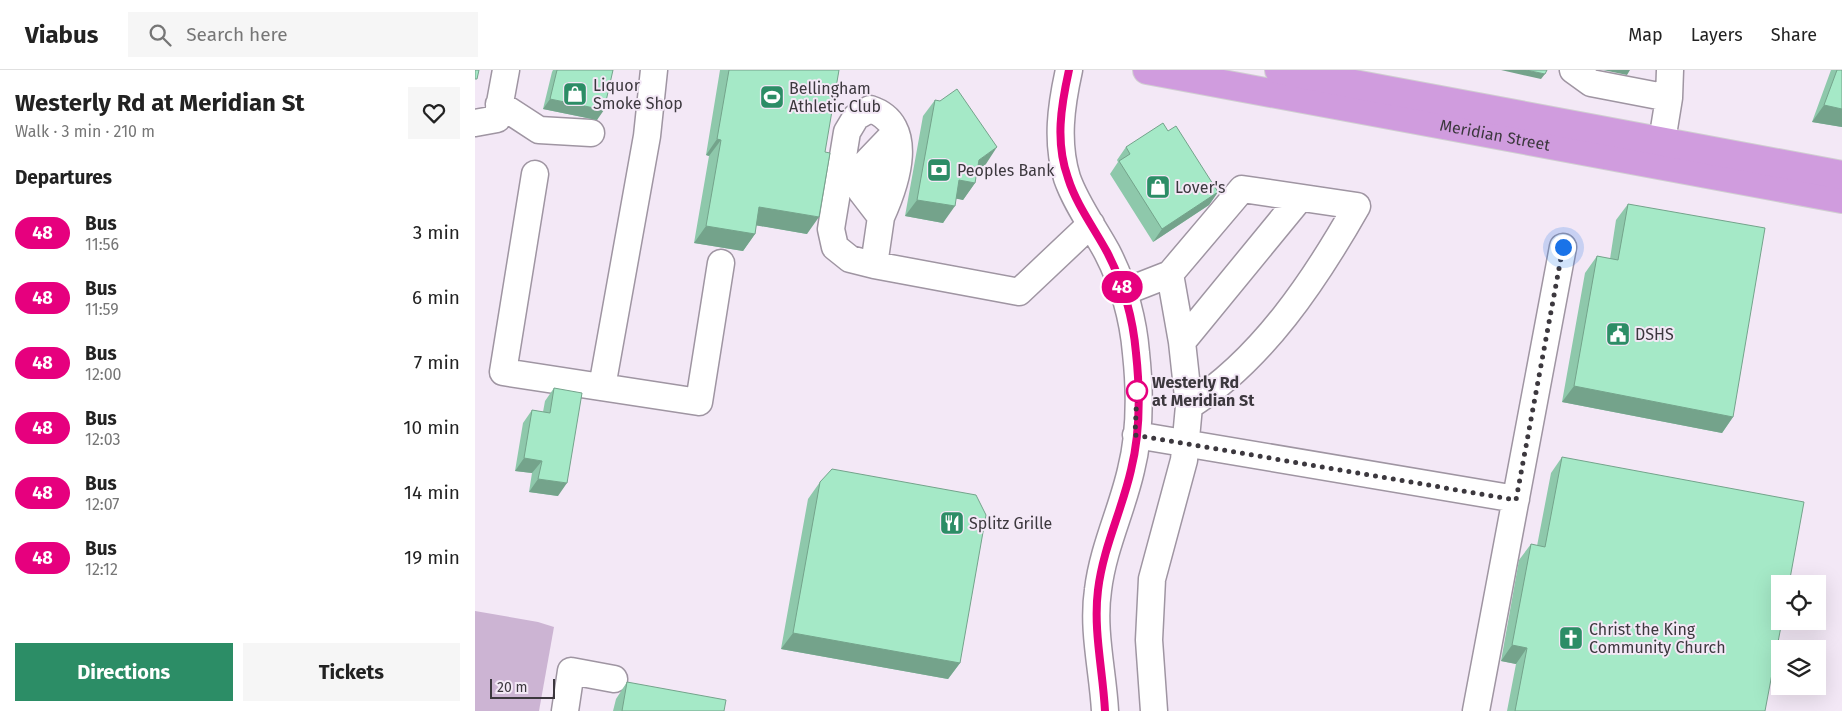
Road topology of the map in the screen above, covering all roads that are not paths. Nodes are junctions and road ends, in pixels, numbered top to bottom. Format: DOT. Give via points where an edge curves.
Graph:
graph roads {
  1 [pos="506,70"];
  2 [pos="653,70"];
  3 [pos="1069,70"];
  4 [pos="1147,70"];
  5 [pos="1279,70"];
  6 [pos="1573,70"];
  7 [pos="1670,70"];
  8 [pos="1347,76"];
  9 [pos="1244,88"];
  10 [pos="1669,98"];
  11 [pos="499,104"];
  12 [pos="475,123"];
  13 [pos="591,133"];
  14 [pos="895,133"];
  15 [pos="1661,141"];
  16 [pos="535,174"];
  17 [pos="1842,174"];
  18 [pos="1300,198"];
  19 [pos="1842,199"];
  20 [pos="881,217"];
  21 [pos="1091,224"];
  22 [pos="1563,247"];
  23 [pos="721,263"];
  24 [pos="874,265"];
  25 [pos="1170,274"];
  26 [pos="1124,292"];
  27 [pos="1183,342"];
  28 [pos="602,387"];
  29 [pos="1189,406"];
  30 [pos="1135,435"];
  31 [pos="1187,442"];
  32 [pos="1516,500"];
  33 [pos="614,679"];
  34 [pos="565,711"];
  35 [pos="1105,711"];
  36 [pos="1154,711"];
  37 [pos="1476,711"];
  1 -- 11 [label="street"];
  2 -- 28 [label="street" via="647,136"];
  3 -- 21 [label="street" via="1059,136 1074,193"];
  4 -- 9 [label="highway, Meridian Street"];
  5 -- 8 [label="highway, Meridian Street"];
  6 -- 10 [label="street" via="1591,84"];
  7 -- 10 [label="street"];
  8 -- 9 [label="highway" via="1320,89 1291,84"];
  8 -- 15 [label="highway, Meridian Street"];
  9 -- 19 [label="highway, Meridian Street"];
  10 -- 15 [label="street"];
  11 -- 12 [label="street" via="497,119"];
  11 -- 13 [label="street" via="539,130"];
  14 -- 20 [label="street" via="911,144 902,197"];
  14 -- 20 [label="street" via="866,163 861,191"];
  14 -- 24 [label="street" via="891,120 883,113 870,109 856,117 847,132 831,229 835,247 850,259"];
  15 -- 17 [label="highway, Meridian Street"];
  16 -- 28 [label="street" via="503,372"];
  18 -- 25 [label="street" via="1242,189"];
  18 -- 27 [label="street"];
  18 -- 29 [label="street" via="1357,206 1329,254 1259,348 1211,392"];
  20 -- 24 [label="street"];
  21 -- 24 [label="street" via="1019,292"];
  21 -- 26 [label="street"];
  22 -- 32 [label="street"];
  23 -- 28 [label="street" via="699,402"];
  25 -- 26 [label="street"];
  25 -- 27 [label="street"];
  26 -- 30 [label="street" via="1136,354"];
  27 -- 29 [label="street"];
  29 -- 31 [label="street"];
  30 -- 31 [label="street"];
  30 -- 35 [label="street" via="1131,470 1097,592"];
  31 -- 32 [label="street"];
  31 -- 36 [label="street" via="1152,579 1149,640"];
  32 -- 37 [label="street"];
  33 -- 34 [label="street" via="571,671"];
}
